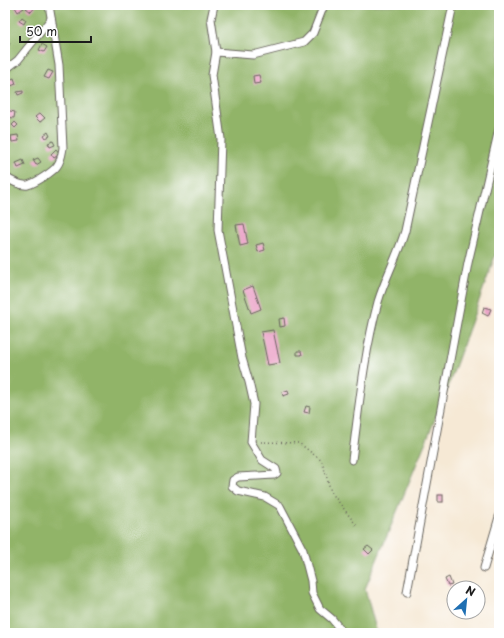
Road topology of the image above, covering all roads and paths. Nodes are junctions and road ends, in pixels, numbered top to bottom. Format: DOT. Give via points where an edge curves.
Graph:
graph roads {
  1 [pos="49,5"];
  2 [pos="214,5"];
  3 [pos="324,5"];
  4 [pos="453,5"];
  5 [pos="51,20"];
  6 [pos="216,52"];
  7 [pos="5,70"];
  8 [pos="499,129"];
  9 [pos="5,176"];
  10 [pos="251,442"];
  11 [pos="352,460"];
  12 [pos="499,517"];
  13 [pos="357,526"];
  14 [pos="484,568"];
  15 [pos="407,592"];
  16 [pos="343,633"];
  1 -- 5 [label="street"];
  2 -- 6 [label="street" via="211,19"];
  3 -- 6 [label="street" via="313,33 304,42 253,55"];
  4 -- 11 [label="street" via="406,230 379,300 368,342"];
  5 -- 7 [label="street" via="18,60"];
  5 -- 9 [label="street" via="59,65 62,156 57,166 48,174 28,185"];
  6 -- 10 [label="street" via="212,75 221,139 218,230 242,358 254,404"];
  8 -- 15 [label="street" via="468,263"];
  10 -- 13 [label="path" via="299,443 322,461 331,492"];
  10 -- 16 [label="street" via="262,460 276,469 277,473 238,477 233,480 232,486 238,491 265,498 280,506 303,550 312,593 320,609"];
  12 -- 14 [label="street"];
}
